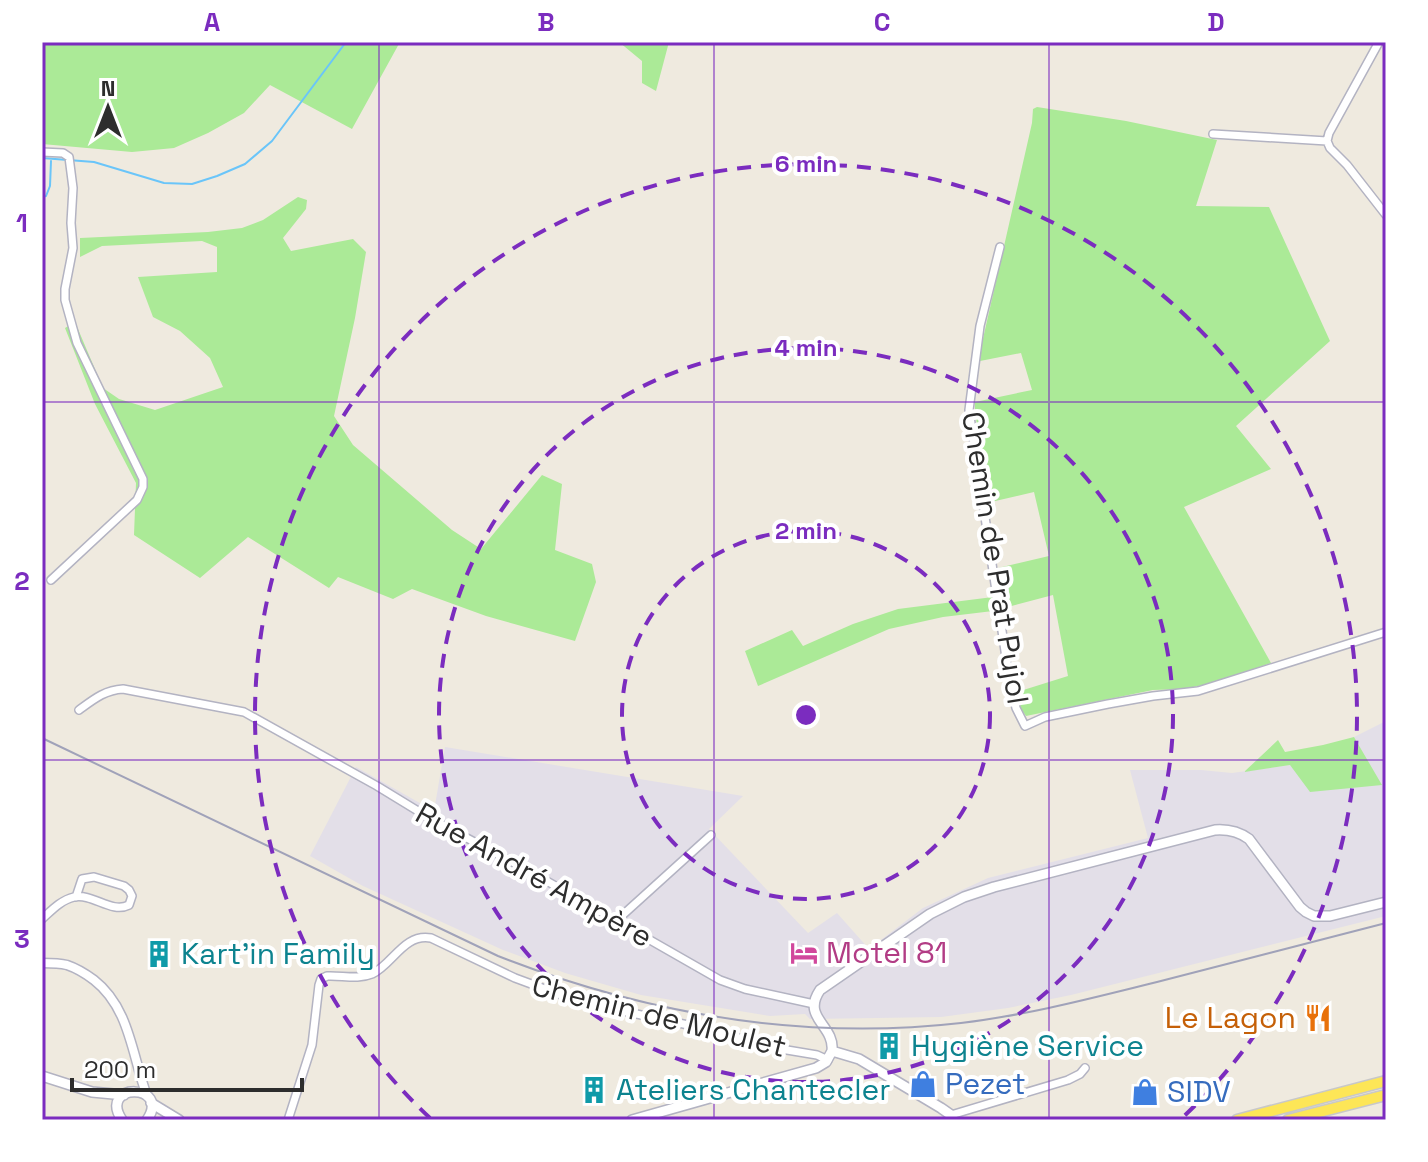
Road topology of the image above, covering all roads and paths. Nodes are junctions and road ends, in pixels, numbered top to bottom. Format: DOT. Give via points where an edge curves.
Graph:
graph roads {
  1 [pos="1379,42"];
  2 [pos="1213,134"];
  3 [pos="1327,141"];
  4 [pos="42,152"];
  5 [pos="1386,215"];
  6 [pos="1000,247"];
  7 [pos="51,580"];
  8 [pos="1386,632"];
  9 [pos="79,710"];
  10 [pos="711,835"];
  11 [pos="76,897"];
  12 [pos="1386,902"];
  13 [pos="42,919"];
  14 [pos="616,921"];
  15 [pos="42,963"];
  16 [pos="814,1004"];
  17 [pos="830,1056"];
  18 [pos="1085,1068"];
  19 [pos="138,1070"];
  20 [pos="42,1076"];
  21 [pos="1386,1081"];
  22 [pos="92,1092"];
  23 [pos="127,1093"];
  24 [pos="1386,1095"];
  25 [pos="149,1100"];
  26 [pos="120,1116"];
  27 [pos="951,1118"];
  28 [pos="147,1120"];
  29 [pos="167,1120"];
  30 [pos="178,1120"];
  31 [pos="288,1120"];
  32 [pos="632,1120"];
  33 [pos="1237,1120"];
  34 [pos="1288,1120"];
  1 -- 3 [label="street"];
  2 -- 3 [label="street"];
  3 -- 5 [label="street"];
  4 -- 7 [label="street" via="63,153 70,161 73,248 65,300 77,343 141,471 143,487 137,500"];
  6 -- 8 [label="street, Chemin de Prat Pujol" via="980,326 969,410 1008,671 1025,726 1108,704 1198,691"];
  9 -- 14 [label="street, Rue André Ampère" via="96,697 123,689 244,712"];
  10 -- 14 [label="street"];
  11 -- 11 [label="street" via="120,908 129,905 132,896 124,886 90,876 82,879"];
  11 -- 13 [label="street"];
  12 -- 16 [label="main road" via="1314,916 1300,907 1249,839 1215,830 964,897 823,987"];
  14 -- 16 [label="street, Rue André Ampère" via="731,985"];
  15 -- 19 [label="street" via="67,965 105,988 127,1024"];
  16 -- 17 [label="main road" via="816,1017 831,1037"];
  17 -- 27 [label="main road" via="859,1059"];
  17 -- 31 [label="street, Chemin de Moulet" via="580,1002 422,937 370,975 321,979 312,1045"];
  17 -- 32 [label="main road" via="816,1068"];
  18 -- 27 [label="street" via="1068,1080"];
  19 -- 23 [label="street"];
  19 -- 25 [label="street"];
  20 -- 22 [label="main road"];
  21 -- 33 [label="main road"];
  22 -- 23 [label="main road"];
  22 -- 26 [label="main road"];
  23 -- 25 [label="main road" via="139,1091"];
  23 -- 26 [label="main road" via="118,1103"];
  24 -- 34 [label="main road"];
  25 -- 28 [label="main road"];
  25 -- 30 [label="main road"];
  29 -- 30 [label="main road"];
}
